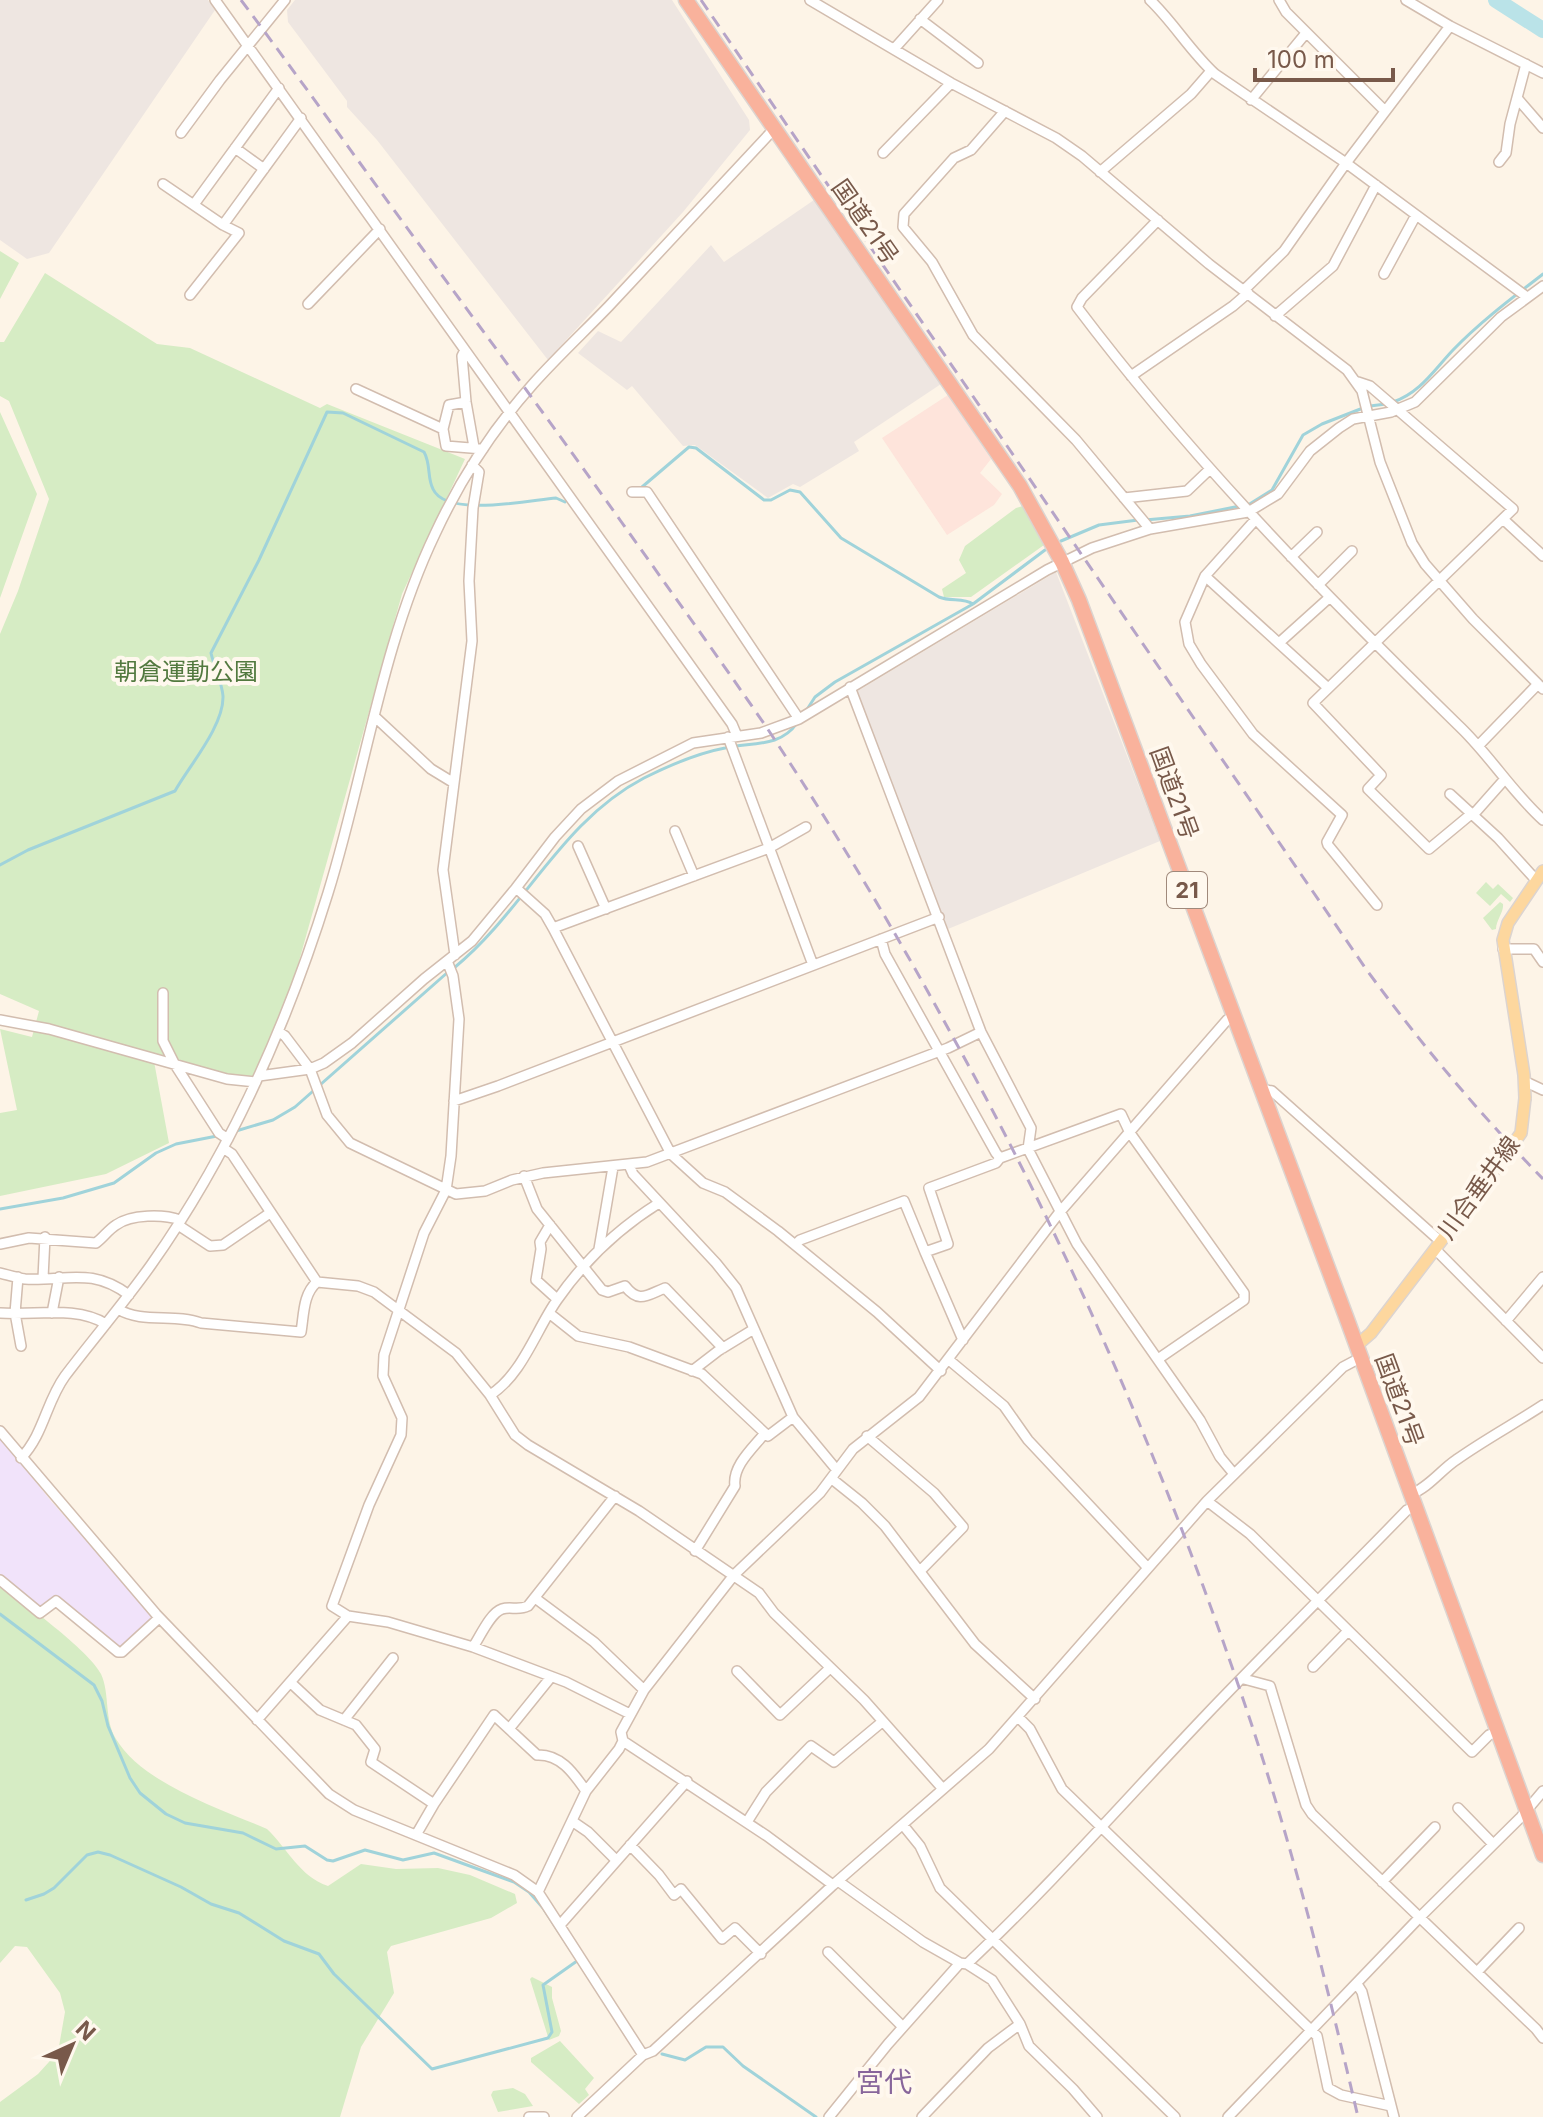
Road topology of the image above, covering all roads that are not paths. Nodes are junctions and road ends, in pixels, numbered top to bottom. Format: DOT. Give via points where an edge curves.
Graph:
graph roads {
  1 [pos="215,0"];
  2 [pos="285,0"];
  3 [pos="686,0"];
  4 [pos="810,0"];
  5 [pos="938,0"];
  6 [pos="1150,0"];
  7 [pos="1279,0"];
  8 [pos="1406,0"];
  9 [pos="920,19"];
  10 [pos="1450,26"];
  11 [pos="1306,33"];
  12 [pos="248,45"];
  13 [pos="894,49"];
  14 [pos="978,63"];
  15 [pos="1526,64"];
  16 [pos="1211,71"];
  17 [pos="1543,73"];
  18 [pos="951,83"];
  19 [pos="279,88"];
  20 [pos="1517,98"];
  21 [pos="1251,100"];
  22 [pos="1005,111"];
  23 [pos="1385,111"];
  24 [pos="301,118"];
  25 [pos="1543,128"];
  26 [pos="774,129"];
  27 [pos="181,133"];
  28 [pos="235,148"];
  29 [pos="883,153"];
  30 [pos="1499,162"];
  31 [pos="1346,163"];
  32 [pos="264,169"];
  33 [pos="1100,172"];
  34 [pos="163,184"];
  35 [pos="1376,185"];
  36 [pos="195,203"];
  37 [pos="1416,215"];
  38 [pos="1158,220"];
  39 [pos="223,225"];
  40 [pos="380,229"];
  41 [pos="1384,274"];
  42 [pos="1543,286"];
  43 [pos="1246,292"];
  44 [pos="190,295"];
  45 [pos="1527,297"];
  46 [pos="308,304"];
  47 [pos="1275,316"];
  48 [pos="465,350"];
  49 [pos="1131,376"];
  50 [pos="1358,382"];
  51 [pos="356,389"];
  52 [pos="466,402"];
  53 [pos="1398,409"];
  54 [pos="509,413"];
  55 [pos="1367,415"];
  56 [pos="443,429"];
  57 [pos="479,448"];
  58 [pos="472,465"];
  59 [pos="1210,469"];
  60 [pos="632,492"];
  61 [pos="1124,498"];
  62 [pos="1247,510"];
  63 [pos="1503,519"];
  64 [pos="1150,529"];
  65 [pos="1317,532"];
  66 [pos="1352,551"];
  67 [pos="1543,556"];
  68 [pos="1291,557"];
  69 [pos="1062,562"];
  70 [pos="1205,576"];
  71 [pos="1439,582"];
  72 [pos="1318,585"];
  73 [pos="1330,597"];
  74 [pos="1280,642"];
  75 [pos="1373,642"];
  76 [pos="850,687"];
  77 [pos="1327,687"];
  78 [pos="1540,687"];
  79 [pos="374,716"];
  80 [pos="799,719"];
  81 [pos="732,737"];
  82 [pos="1479,745"];
  83 [pos="1504,780"];
  84 [pos="454,783"];
  85 [pos="1450,794"];
  86 [pos="1473,815"];
  87 [pos="1543,820"];
  88 [pos="806,827"];
  89 [pos="675,831"];
  90 [pos="578,846"];
  91 [pos="769,848"];
  92 [pos="1540,875"];
  93 [pos="694,876"];
  94 [pos="518,889"];
  95 [pos="1377,905"];
  96 [pos="606,909"];
  97 [pos="939,917"];
  98 [pos="553,928"];
  99 [pos="881,939"];
  100 [pos="1503,949"];
  101 [pos="451,960"];
  102 [pos="1543,962"];
  103 [pos="813,965"];
  104 [pos="163,993"];
  105 [pos="1234,1016"];
  106 [pos="0,1020"];
  107 [pos="279,1032"];
  108 [pos="981,1032"];
  109 [pos="612,1043"];
  110 [pos="939,1052"];
  111 [pos="174,1063"];
  112 [pos="310,1069"];
  113 [pos="258,1079"];
  114 [pos="1524,1081"];
  115 [pos="1261,1089"];
  116 [pos="1543,1090"];
  117 [pos="454,1101"];
  118 [pos="1130,1133"];
  119 [pos="225,1144"];
  120 [pos="1028,1149"];
  121 [pos="671,1154"];
  122 [pos="1000,1158"];
  123 [pos="629,1165"];
  124 [pos="613,1167"];
  125 [pos="524,1176"];
  126 [pos="446,1190"];
  127 [pos="659,1203"];
  128 [pos="270,1213"];
  129 [pos="1059,1213"];
  130 [pos="179,1222"];
  131 [pos="550,1225"];
  132 [pos="45,1237"];
  133 [pos="0,1244"];
  134 [pos="795,1245"];
  135 [pos="1438,1245"];
  136 [pos="599,1249"];
  137 [pos="925,1252"];
  138 [pos="584,1266"];
  139 [pos="0,1273"];
  140 [pos="18,1277"];
  141 [pos="59,1277"];
  142 [pos="1543,1277"];
  143 [pos="43,1278"];
  144 [pos="317,1282"];
  145 [pos="129,1295"];
  146 [pos="557,1299"];
  147 [pos="118,1309"];
  148 [pos="0,1313"];
  149 [pos="15,1313"];
  150 [pos="52,1313"];
  151 [pos="399,1313"];
  152 [pos="549,1313"];
  153 [pos="1506,1321"];
  154 [pos="106,1324"];
  155 [pos="754,1329"];
  156 [pos="963,1340"];
  157 [pos="21,1346"];
  158 [pos="723,1348"];
  159 [pos="1358,1352"];
  160 [pos="1543,1358"];
  161 [pos="1158,1359"];
  162 [pos="949,1360"];
  163 [pos="692,1371"];
  164 [pos="941,1371"];
  165 [pos="490,1395"];
  166 [pos="1543,1405"];
  167 [pos="793,1417"];
  168 [pos="0,1431"];
  169 [pos="765,1433"];
  170 [pos="867,1436"];
  171 [pos="21,1458"];
  172 [pos="834,1474"];
  173 [pos="1234,1474"];
  174 [pos="615,1496"];
  175 [pos="1207,1501"];
  176 [pos="1413,1501"];
  177 [pos="695,1551"];
  178 [pos="1148,1568"];
  179 [pos="920,1571"];
  180 [pos="734,1575"];
  181 [pos="0,1580"];
  182 [pos="535,1598"];
  183 [pos="1318,1601"];
  184 [pos="348,1616"];
  185 [pos="159,1618"];
  186 [pos="1348,1631"];
  187 [pos="473,1647"];
  188 [pos="393,1658"];
  189 [pos="1313,1667"];
  190 [pos="830,1668"];
  191 [pos="737,1671"];
  192 [pos="551,1677"];
  193 [pos="1244,1679"];
  194 [pos="290,1682"];
  195 [pos="644,1690"];
  196 [pos="1035,1699"];
  197 [pos="630,1714"];
  198 [pos="1019,1718"];
  199 [pos="257,1720"];
  200 [pos="344,1720"];
  201 [pos="882,1722"];
  202 [pos="509,1729"];
  203 [pos="1498,1732"];
  204 [pos="623,1741"];
  205 [pos="687,1781"];
  206 [pos="943,1789"];
  207 [pos="586,1791"];
  208 [pos="1543,1791"];
  209 [pos="434,1804"];
  210 [pos="1458,1808"];
  211 [pos="1526,1810"];
  212 [pos="572,1821"];
  213 [pos="747,1822"];
  214 [pos="903,1825"];
  215 [pos="1435,1827"];
  216 [pos="1101,1829"];
  217 [pos="416,1835"];
  218 [pos="1493,1844"];
  219 [pos="630,1845"];
  220 [pos="1543,1855"];
  221 [pos="616,1860"];
  222 [pos="1382,1882"];
  223 [pos="836,1883"];
  224 [pos="538,1892"];
  225 [pos="1419,1918"];
  226 [pos="560,1925"];
  227 [pos="1519,1928"];
  228 [pos="992,1940"];
  229 [pos="828,1952"];
  230 [pos="761,1954"];
  231 [pos="964,1964"];
  232 [pos="1477,1972"];
  233 [pos="1357,1984"];
  234 [pos="1020,2024"];
  235 [pos="903,2027"];
  236 [pos="1312,2031"];
  237 [pos="1543,2038"];
  238 [pos="643,2055"];
  239 [pos="1391,2106"];
  240 [pos="529,2117"];
  241 [pos="544,2117"];
  242 [pos="577,2117"];
  243 [pos="830,2117"];
  244 [pos="922,2117"];
  245 [pos="1097,2117"];
  246 [pos="1175,2117"];
  247 [pos="1228,2117"];
  248 [pos="1394,2117"];
  1 -- 12 [label="street"];
  2 -- 12 [label="street"];
  3 -- 26 [label="highway, 国道21号 / 21"];
  4 -- 13 [label="street"];
  5 -- 9 [label="street"];
  6 -- 16 [label="street"];
  7 -- 11 [label="street"];
  8 -- 10 [label="street"];
  9 -- 13 [label="street"];
  9 -- 14 [label="street"];
  10 -- 15 [label="street"];
  10 -- 23 [label="street"];
  11 -- 21 [label="street"];
  11 -- 23 [label="street"];
  12 -- 19 [label="street"];
  12 -- 27 [label="street"];
  13 -- 18 [label="street"];
  15 -- 17 [label="street"];
  15 -- 20 [label="street"];
  16 -- 21 [label="street"];
  16 -- 33 [label="street"];
  18 -- 22 [label="street"];
  18 -- 29 [label="street"];
  19 -- 24 [label="street"];
  19 -- 28 [label="street"];
  20 -- 25 [label="street"];
  20 -- 30 [label="street" via="1506,153"];
  21 -- 31 [label="street"];
  22 -- 33 [label="street" via="1056,138"];
  22 -- 61 [label="street" via="904,214 903,227 932,262 973,335 1076,440"];
  23 -- 31 [label="street"];
  24 -- 32 [label="street"];
  24 -- 40 [label="street"];
  26 -- 54 [label="street"];
  26 -- 69 [label="highway, 国道21号 / 21" via="1020,486"];
  28 -- 32 [label="street"];
  28 -- 36 [label="street"];
  31 -- 35 [label="street"];
  31 -- 43 [label="street" via="1284,251"];
  32 -- 39 [label="street"];
  33 -- 38 [label="street"];
  34 -- 36 [label="street"];
  35 -- 37 [label="street"];
  35 -- 47 [label="street" via="1333,266"];
  36 -- 39 [label="street"];
  37 -- 41 [label="street"];
  37 -- 45 [label="street"];
  38 -- 43 [label="street"];
  38 -- 49 [label="street" via="1077,307"];
  39 -- 44 [label="street" via="239,233"];
  40 -- 46 [label="street"];
  40 -- 48 [label="street"];
  42 -- 45 [label="street"];
  43 -- 47 [label="street"];
  43 -- 49 [label="street"];
  45 -- 53 [label="street" via="1415,402"];
  47 -- 50 [label="street"];
  48 -- 52 [label="street"];
  48 -- 54 [label="street"];
  49 -- 59 [label="street"];
  50 -- 53 [label="street"];
  50 -- 55 [label="street"];
  51 -- 56 [label="street"];
  52 -- 56 [label="street" via="449,405"];
  52 -- 57 [label="street"];
  53 -- 55 [label="street"];
  53 -- 63 [label="street" via="1513,509"];
  54 -- 57 [label="street"];
  54 -- 81 [label="street" via="732,724"];
  55 -- 62 [label="street" via="1353,419 1310,451 1278,494"];
  55 -- 71 [label="street" via="1412,543"];
  56 -- 57 [label="street" via="446,446"];
  57 -- 58 [label="street"];
  58 -- 79 [label="street" via="413,581"];
  58 -- 84 [label="street" via="479,472 469,581 472,641"];
  59 -- 61 [label="street" via="1187,491"];
  59 -- 62 [label="street"];
  60 -- 80 [label="street" via="647,492"];
  61 -- 64 [label="street"];
  62 -- 64 [label="street"];
  62 -- 68 [label="street"];
  62 -- 70 [label="street"];
  63 -- 67 [label="street"];
  63 -- 71 [label="street"];
  64 -- 69 [label="street"];
  65 -- 68 [label="street"];
  66 -- 72 [label="street"];
  68 -- 72 [label="street"];
  69 -- 76 [label="street"];
  69 -- 105 [label="highway, 国道21号 / 21"];
  70 -- 74 [label="street"];
  70 -- 95 [label="street" via="1185,622 1189,644 1253,734 1342,815 1328,845"];
  71 -- 75 [label="street"];
  71 -- 78 [label="street"];
  72 -- 73 [label="street"];
  73 -- 74 [label="street"];
  73 -- 75 [label="street"];
  74 -- 77 [label="street"];
  75 -- 77 [label="street"];
  75 -- 82 [label="street"];
  76 -- 80 [label="street"];
  76 -- 97 [label="street"];
  77 -- 86 [label="street" via="1313,703 1381,775 1368,789 1429,849"];
  78 -- 82 [label="street"];
  79 -- 84 [label="street" via="431,769"];
  79 -- 107 [label="street" via="329,890"];
  80 -- 81 [label="street"];
  81 -- 91 [label="street"];
  81 -- 94 [label="street" via="693,743 597,795 555,837"];
  82 -- 83 [label="street"];
  83 -- 86 [label="street"];
  83 -- 87 [label="street"];
  84 -- 101 [label="street" via="443,870"];
  85 -- 86 [label="street"];
  86 -- 92 [label="street"];
  88 -- 91 [label="street"];
  89 -- 93 [label="street"];
  90 -- 96 [label="street"];
  91 -- 93 [label="street"];
  91 -- 103 [label="street"];
  92 -- 100 [label="main road, 川合垂井線" via="1508,923"];
  93 -- 96 [label="street"];
  94 -- 98 [label="street"];
  94 -- 101 [label="street"];
  96 -- 98 [label="street"];
  97 -- 99 [label="street"];
  97 -- 108 [label="street"];
  98 -- 109 [label="street"];
  99 -- 103 [label="street"];
  99 -- 110 [label="street"];
  100 -- 102 [label="street" via="1534,949"];
  100 -- 114 [label="main road, 川合垂井線"];
  101 -- 112 [label="street" via="352,1043"];
  101 -- 117 [label="street" via="459,1019"];
  103 -- 109 [label="street"];
  104 -- 111 [label="street" via="163,1041"];
  105 -- 115 [label="highway, 国道21号 / 21"];
  105 -- 118 [label="street"];
  106 -- 111 [label="street"];
  107 -- 112 [label="street"];
  107 -- 113 [label="street"];
  108 -- 110 [label="street"];
  108 -- 120 [label="street" via="1031,1128"];
  109 -- 117 [label="street"];
  109 -- 121 [label="street"];
  110 -- 121 [label="street"];
  110 -- 122 [label="street"];
  111 -- 113 [label="street" via="227,1079"];
  111 -- 119 [label="street"];
  112 -- 113 [label="street"];
  112 -- 126 [label="street" via="327,1115 350,1143"];
  113 -- 119 [label="street"];
  114 -- 116 [label="street"];
  114 -- 135 [label="main road, 川合垂井線, bridge" via="1521,1133"];
  115 -- 135 [label="street" via="1272,1091"];
  115 -- 159 [label="highway, 国道21号 / 21"];
  117 -- 126 [label="street"];
  118 -- 120 [label="street" via="1121,1114"];
  118 -- 129 [label="street"];
  118 -- 161 [label="street" via="1244,1293 1244,1300"];
  119 -- 128 [label="street"];
  119 -- 130 [label="street"];
  120 -- 122 [label="street"];
  120 -- 129 [label="street"];
  121 -- 123 [label="street"];
  121 -- 134 [label="street" via="703,1183 725,1192"];
  122 -- 137 [label="street" via="929,1188 948,1244"];
  123 -- 124 [label="street"];
  123 -- 127 [label="street"];
  124 -- 125 [label="street"];
  124 -- 136 [label="street"];
  125 -- 126 [label="street" via="485,1191"];
  125 -- 131 [label="street"];
  126 -- 151 [label="street" via="424,1233"];
  127 -- 136 [label="street"];
  127 -- 155 [label="street" via="736,1288"];
  128 -- 130 [label="street" via="223,1245 210,1246"];
  128 -- 144 [label="street"];
  129 -- 156 [label="street"];
  129 -- 161 [label="street"];
  130 -- 132 [label="street" via="167,1215 126,1220 96,1243"];
  130 -- 145 [label="street"];
  131 -- 138 [label="street"];
  131 -- 146 [label="street" via="540,1242 536,1280"];
  132 -- 133 [label="street"];
  132 -- 143 [label="street"];
  134 -- 137 [label="street" via="904,1201"];
  134 -- 164 [label="street"];
  135 -- 153 [label="street"];
  135 -- 159 [label="main road, 川合垂井線"];
  136 -- 138 [label="street"];
  137 -- 156 [label="street"];
  138 -- 146 [label="street"];
  138 -- 158 [label="street" via="608,1292 625,1286 640,1298 665,1288"];
  139 -- 140 [label="street"];
  140 -- 143 [label="street"];
  140 -- 149 [label="street"];
  141 -- 143 [label="street"];
  141 -- 145 [label="street" via="97,1277"];
  141 -- 150 [label="street"];
  142 -- 153 [label="street"];
  144 -- 147 [label="street" via="306,1302 301,1332 128,1315"];
  144 -- 151 [label="street" via="374,1292"];
  145 -- 147 [label="street"];
  146 -- 152 [label="street"];
  147 -- 154 [label="street"];
  148 -- 149 [label="street"];
  149 -- 150 [label="street"];
  149 -- 157 [label="street"];
  150 -- 154 [label="street" via="94,1317"];
  151 -- 165 [label="street" via="456,1353"];
  151 -- 184 [label="street" via="384,1355 383,1376 402,1418 401,1435 332,1606"];
  152 -- 163 [label="street" via="578,1336 629,1347"];
  152 -- 165 [label="street" via="521,1361"];
  153 -- 160 [label="street"];
  154 -- 171 [label="street" via="62,1381 40,1433"];
  155 -- 158 [label="street"];
  155 -- 167 [label="street"];
  156 -- 162 [label="street"];
  158 -- 163 [label="street"];
  159 -- 173 [label="street"];
  159 -- 176 [label="highway, 国道21号 / 21"];
  161 -- 173 [label="street"];
  162 -- 164 [label="street"];
  162 -- 178 [label="street" via="1004,1406 1028,1440"];
  163 -- 169 [label="street" via="702,1374"];
  164 -- 170 [label="street" via="919,1397"];
  165 -- 174 [label="street" via="515,1435"];
  166 -- 176 [label="street" via="1439,1471"];
  167 -- 169 [label="street" via="768,1436"];
  167 -- 172 [label="street"];
  168 -- 171 [label="street"];
  169 -- 177 [label="street" via="737,1468 735,1486"];
  170 -- 172 [label="street"];
  170 -- 179 [label="street" via="934,1493 963,1527"];
  171 -- 185 [label="street"];
  172 -- 179 [label="street"];
  172 -- 180 [label="street"];
  173 -- 175 [label="street"];
  174 -- 177 [label="street"];
  174 -- 182 [label="street"];
  175 -- 178 [label="street"];
  175 -- 183 [label="street" via="1250,1534"];
  176 -- 183 [label="street"];
  176 -- 203 [label="highway, 国道21号 / 21"];
  177 -- 180 [label="street"];
  178 -- 196 [label="street"];
  179 -- 196 [label="street" via="975,1644"];
  180 -- 190 [label="street" via="759,1593"];
  180 -- 195 [label="street"];
  181 -- 185 [label="street" via="40,1613 56,1601 118,1652"];
  182 -- 187 [label="street" via="520,1610 496,1612"];
  182 -- 195 [label="street" via="594,1642"];
  183 -- 186 [label="street"];
  183 -- 193 [label="street"];
  184 -- 187 [label="street"];
  184 -- 194 [label="street"];
  185 -- 199 [label="street"];
  186 -- 189 [label="street"];
  186 -- 203 [label="street" via="1472,1752"];
  187 -- 192 [label="street"];
  188 -- 200 [label="street"];
  190 -- 191 [label="street" via="780,1715"];
  190 -- 201 [label="street"];
  192 -- 197 [label="street"];
  192 -- 202 [label="street"];
  193 -- 216 [label="street"];
  193 -- 222 [label="street" via="1270,1686 1312,1814"];
  194 -- 199 [label="street"];
  194 -- 200 [label="street" via="320,1710"];
  195 -- 197 [label="street"];
  196 -- 198 [label="street"];
  197 -- 204 [label="street" via="621,1732"];
  198 -- 206 [label="street"];
  198 -- 216 [label="street" via="1062,1789"];
  199 -- 217 [label="street" via="337,1801"];
  200 -- 209 [label="street" via="356,1725 375,1749 371,1762"];
  201 -- 206 [label="street"];
  201 -- 213 [label="street" via="834,1762 811,1746 766,1792"];
  202 -- 207 [label="street" via="537,1755 548,1755 570,1768"];
  202 -- 209 [label="street" via="494,1715"];
  203 -- 211 [label="highway, 国道21号 / 21"];
  204 -- 205 [label="street"];
  204 -- 207 [label="street"];
  205 -- 213 [label="street"];
  205 -- 219 [label="street"];
  206 -- 214 [label="street"];
  207 -- 212 [label="street"];
  208 -- 211 [label="street"];
  209 -- 217 [label="street"];
  210 -- 218 [label="street"];
  211 -- 218 [label="street"];
  211 -- 220 [label="highway, 国道21号 / 21"];
  212 -- 221 [label="street"];
  212 -- 224 [label="street"];
  213 -- 223 [label="street"];
  214 -- 223 [label="street"];
  214 -- 228 [label="street" via="920,1846 940,1888"];
  215 -- 222 [label="street"];
  216 -- 228 [label="street"];
  216 -- 236 [label="street"];
  217 -- 224 [label="street" via="514,1875"];
  218 -- 225 [label="street"];
  219 -- 221 [label="street"];
  219 -- 230 [label="street" via="674,1895 681,1889 722,1939 735,1928"];
  221 -- 226 [label="street"];
  222 -- 225 [label="street"];
  223 -- 230 [label="street"];
  223 -- 231 [label="street"];
  224 -- 226 [label="street"];
  225 -- 232 [label="street"];
  225 -- 233 [label="street"];
  226 -- 238 [label="street"];
  227 -- 232 [label="street"];
  228 -- 231 [label="street"];
  228 -- 246 [label="street"];
  229 -- 235 [label="street"];
  230 -- 238 [label="street"];
  231 -- 234 [label="street" via="992,1980"];
  231 -- 235 [label="street"];
  232 -- 237 [label="street"];
  233 -- 236 [label="street"];
  233 -- 239 [label="street"];
  234 -- 244 [label="street" via="988,2048"];
  234 -- 245 [label="street" via="1029,2046"];
  235 -- 243 [label="street"];
  236 -- 239 [label="street" via="1328,2088"];
  236 -- 247 [label="street"];
  238 -- 242 [label="street"];
  239 -- 248 [label="street"];
  240 -- 241 [label="street"];
}
